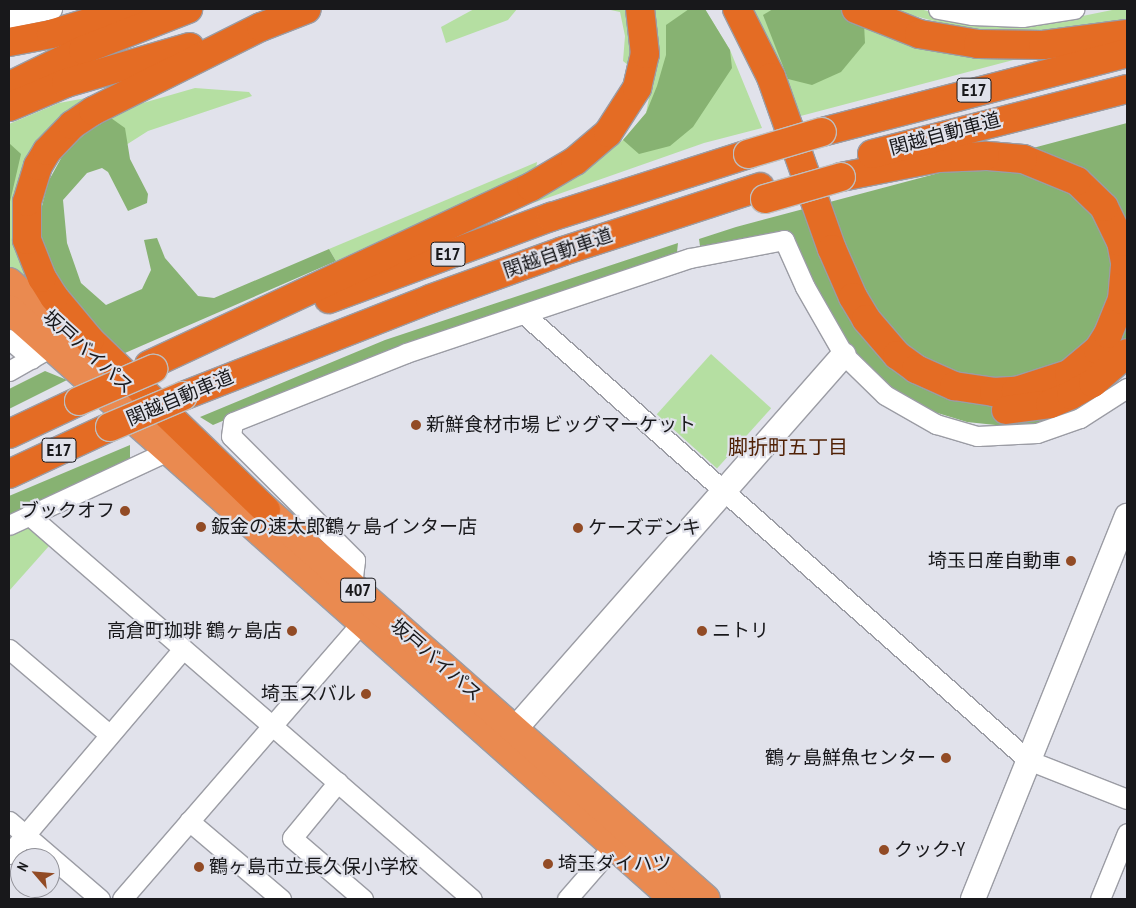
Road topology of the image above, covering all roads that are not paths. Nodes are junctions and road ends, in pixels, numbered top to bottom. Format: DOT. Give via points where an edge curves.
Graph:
graph roads {
  1 [pos="52,9"];
  2 [pos="134,9"];
  3 [pos="188,9"];
  4 [pos="307,9"];
  5 [pos="640,9"];
  6 [pos="716,9"];
  7 [pos="737,9"];
  8 [pos="856,9"];
  9 [pos="938,9"];
  10 [pos="1074,9"];
  11 [pos="9,18"];
  12 [pos="261,27"];
  13 [pos="1127,34"];
  14 [pos="9,42"];
  15 [pos="1127,53"];
  16 [pos="9,86"];
  17 [pos="1127,89"];
  18 [pos="9,107"];
  19 [pos="838,171"];
  20 [pos="9,282"];
  21 [pos="9,310"];
  22 [pos="524,314"];
  23 [pos="9,339"];
  24 [pos="1127,352"];
  25 [pos="42,353"];
  26 [pos="844,354"];
  27 [pos="151,367"];
  28 [pos="9,371"];
  29 [pos="1127,388"];
  30 [pos="9,434"];
  31 [pos="168,451"];
  32 [pos="9,474"];
  33 [pos="724,491"];
  34 [pos="266,510"];
  35 [pos="29,515"];
  36 [pos="1127,518"];
  37 [pos="9,525"];
  38 [pos="352,585"];
  39 [pos="362,622"];
  40 [pos="9,649"];
  41 [pos="182,650"];
  42 [pos="270,725"];
  43 [pos="515,729"];
  44 [pos="109,734"];
  45 [pos="1028,760"];
  46 [pos="338,782"];
  47 [pos="1127,799"];
  48 [pos="9,821"];
  49 [pos="189,821"];
  50 [pos="1127,833"];
  51 [pos="25,834"];
  52 [pos="614,845"];
  53 [pos="9,854"];
  54 [pos="100,899"];
  55 [pos="122,899"];
  56 [pos="281,899"];
  57 [pos="363,899"];
  58 [pos="472,899"];
  59 [pos="567,899"];
  60 [pos="674,899"];
  61 [pos="706,899"];
  62 [pos="973,899"];
  63 [pos="1100,899"];
  1 -- 11 [label="street"];
  2 -- 14 [label="highway" via="51,34"];
  3 -- 16 [label="highway" via="83,50"];
  4 -- 12 [label="highway"];
  5 -- 27 [label="highway" via="645,54 637,88 608,133 575,161 522,191"];
  6 -- 24 [label="highway" via="739,46 756,83 836,300 853,330 882,364 941,400 963,407 1006,410 1050,404 1071,395 1093,383"];
  7 -- 19 [label="highway" via="771,77 832,249 853,297 866,319 898,354 916,369 954,386 994,392 1016,391 1069,374 1091,357 1108,334 1122,300 1124,262 1121,242 1104,208 1077,181 1023,159 985,156 938,158"];
  8 -- 13 [label="highway" via="919,34 978,44 1043,45"];
  9 -- 10 [label="street" via="972,15 1022,17"];
  12 -- 18 [label="highway" via="66,83"];
  12 -- 34 [label="highway" via="117,98 72,125 38,166 25,220 33,258 42,278 67,314"];
  15 -- 27 [label="highway, 関越自動車道 / E17, bridge" via="748,154 416,265"];
  17 -- 19 [label="highway, 関越自動車道 / E17"];
  19 -- 32 [label="highway, 関越自動車道 / E17, bridge" via="563,250 430,298 182,396"];
  20 -- 34 [label="highway, 坂戸バイパス / 407"];
  21 -- 25 [label="highway, 坂戸バイパス / 407"];
  22 -- 26 [label="street" via="690,258 784,240 805,287"];
  22 -- 33 [label="street"];
  22 -- 38 [label="street" via="406,352 233,422 231,436 355,560"];
  23 -- 25 [label="street"];
  25 -- 28 [label="street"];
  25 -- 31 [label="highway, 坂戸バイパス / 407"];
  26 -- 29 [label="street" via="884,395 906,409 936,424 977,436 1037,433 1080,418"];
  26 -- 33 [label="street"];
  27 -- 30 [label="highway, 関越自動車道 / E17, bridge"];
  31 -- 35 [label="street"];
  31 -- 39 [label="highway, 坂戸バイパス / 407"];
  33 -- 43 [label="street"];
  33 -- 45 [label="street"];
  34 -- 38 [label="highway, 坂戸バイパス / 407"];
  35 -- 37 [label="street"];
  35 -- 41 [label="street"];
  36 -- 45 [label="street"];
  38 -- 43 [label="highway, 坂戸バイパス / 407"];
  39 -- 42 [label="street"];
  39 -- 52 [label="highway, 坂戸バイパス / 407"];
  40 -- 44 [label="street"];
  41 -- 42 [label="street"];
  41 -- 44 [label="street"];
  42 -- 46 [label="street"];
  42 -- 49 [label="street"];
  43 -- 61 [label="highway, 坂戸バイパス / 407"];
  44 -- 51 [label="street"];
  45 -- 47 [label="street"];
  45 -- 62 [label="street"];
  46 -- 57 [label="street" via="292,838"];
  46 -- 58 [label="street"];
  48 -- 51 [label="street"];
  49 -- 55 [label="street"];
  49 -- 56 [label="street"];
  50 -- 63 [label="street"];
  51 -- 53 [label="street"];
  51 -- 54 [label="street"];
  52 -- 59 [label="street"];
  52 -- 60 [label="highway, 坂戸バイパス / 407"];
}
